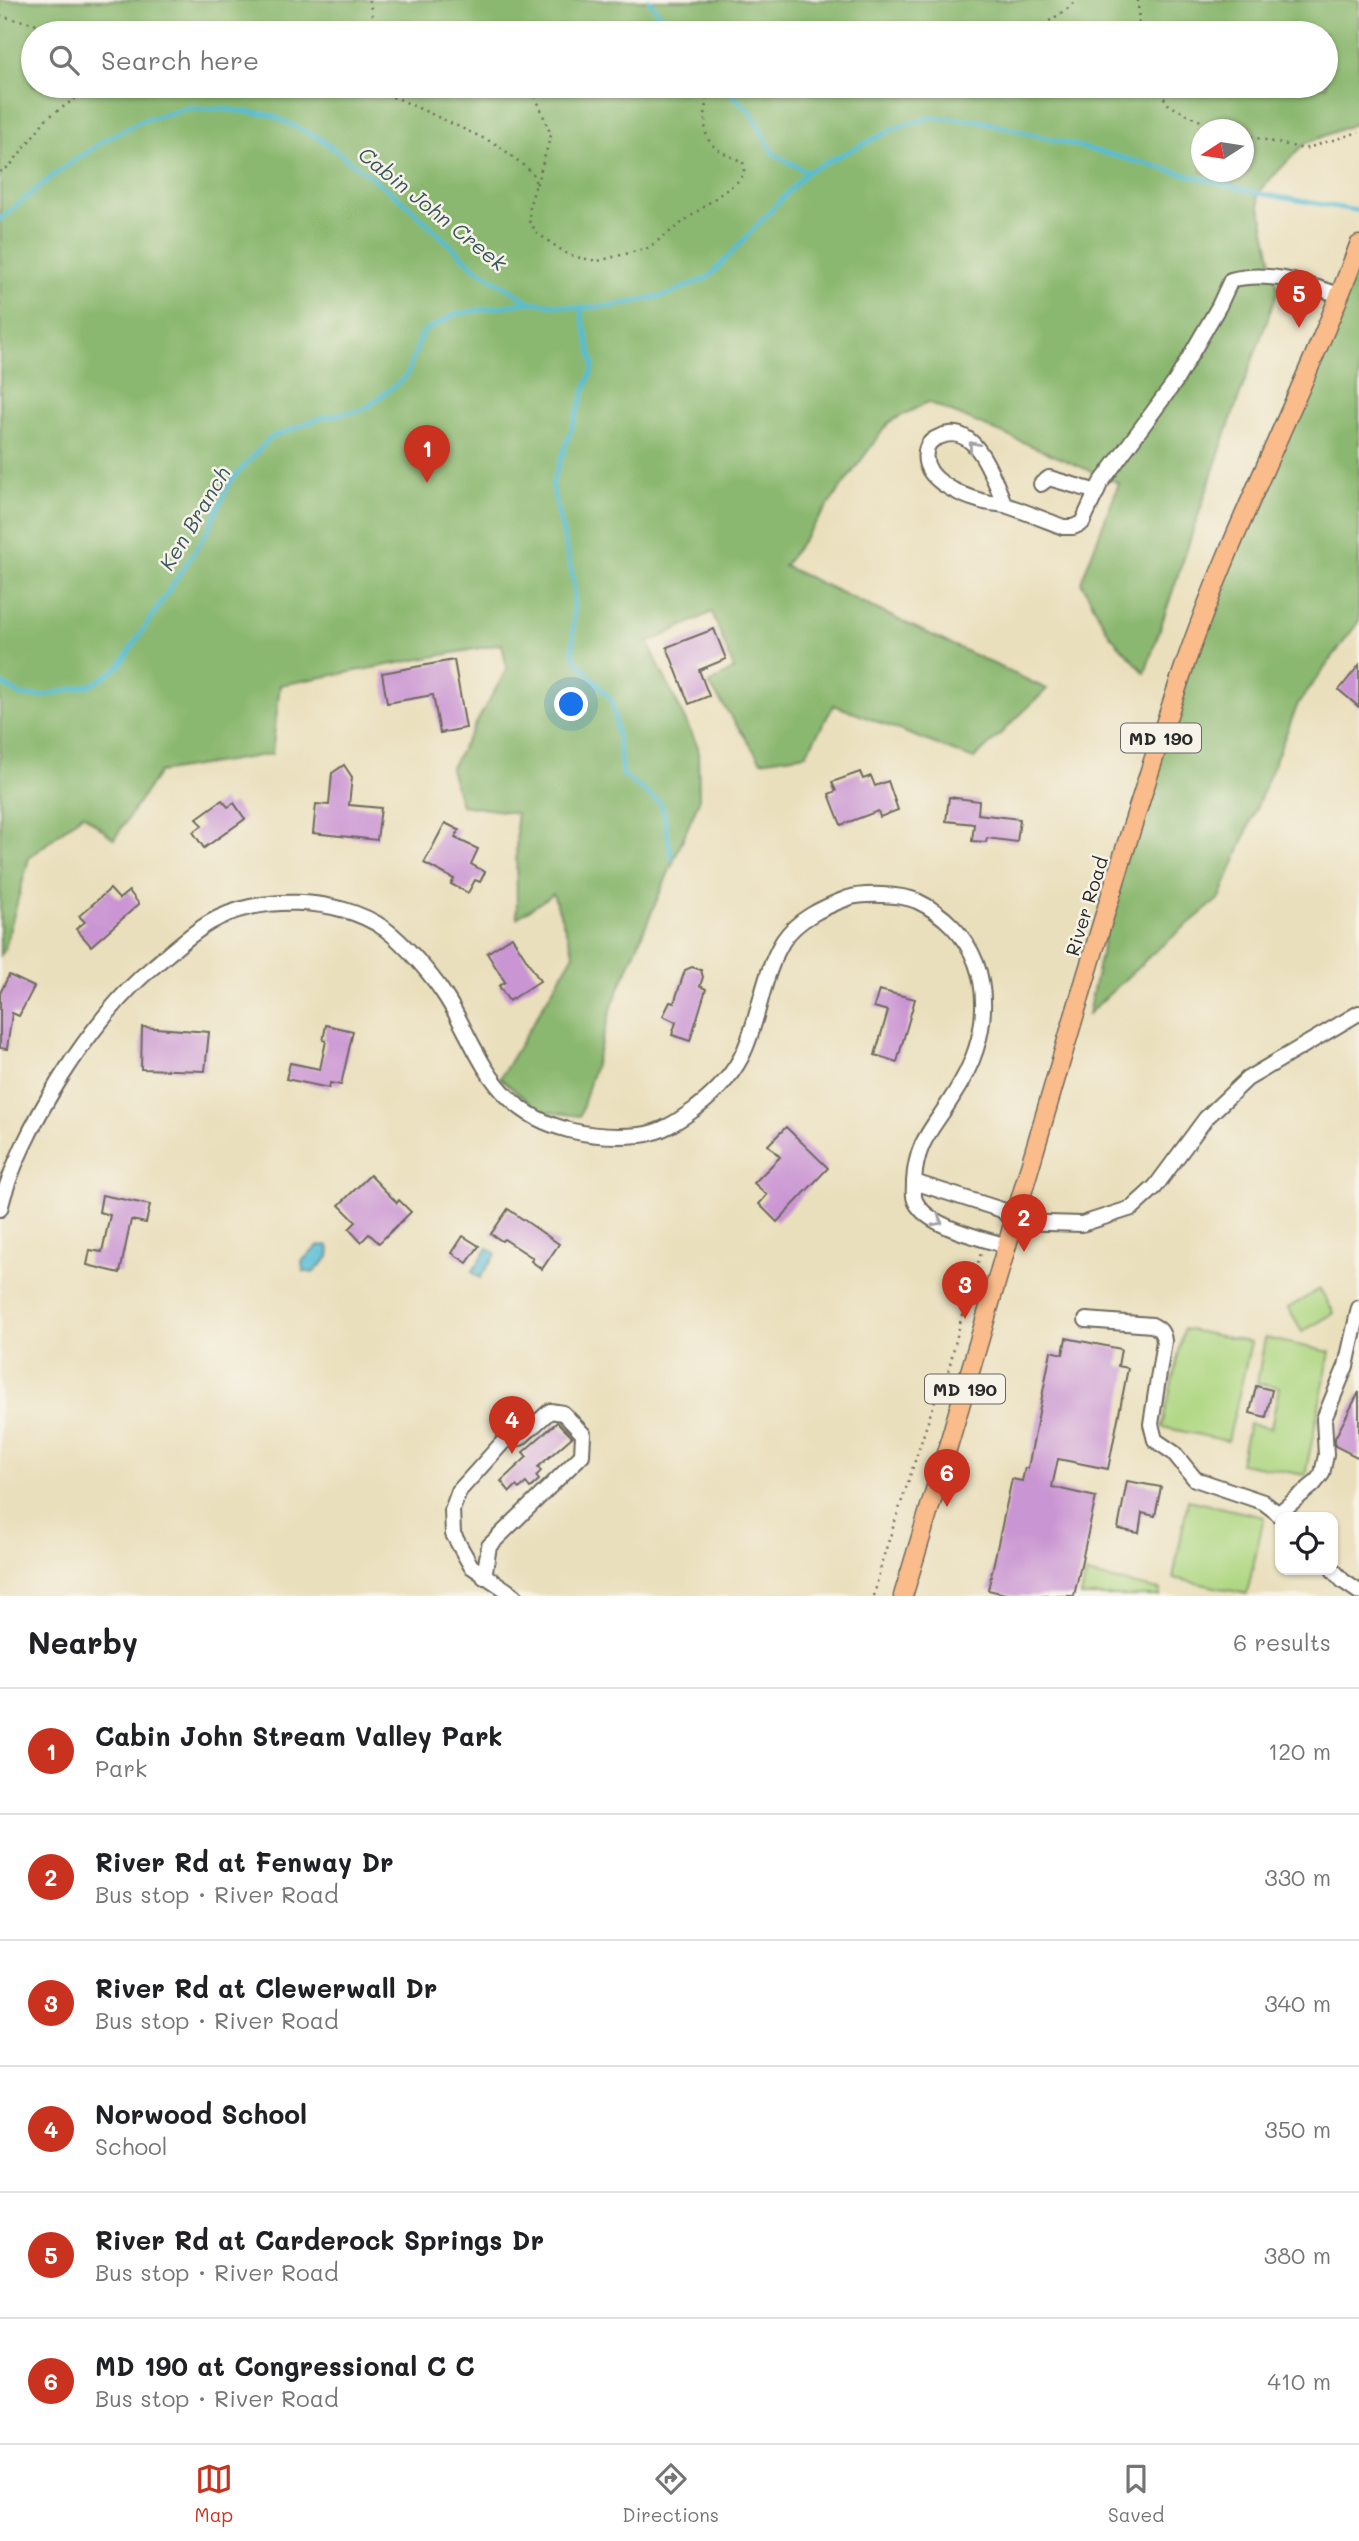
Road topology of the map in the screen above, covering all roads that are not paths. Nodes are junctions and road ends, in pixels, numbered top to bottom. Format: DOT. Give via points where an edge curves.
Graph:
graph roads {
  1 [pos="1359,245"];
  2 [pos="1354,277"];
  3 [pos="1339,295"];
  4 [pos="1041,484"];
  5 [pos="1097,492"];
  6 [pos="1005,505"];
  7 [pos="1359,1013"];
  8 [pos="914,1182"];
  9 [pos="0,1209"];
  10 [pos="1013,1222"];
  11 [pos="1006,1246"];
  12 [pos="1359,1308"];
  13 [pos="1086,1321"];
  14 [pos="1276,1512"];
  15 [pos="1285,1512"];
  16 [pos="489,1546"];
  17 [pos="461,1552"];
  18 [pos="1338,1575"];
  19 [pos="484,1577"];
  20 [pos="1359,1592"];
  21 [pos="515,1596"];
  22 [pos="903,1596"];
  1 -- 2 [label="main road, River Road / MD 190"];
  2 -- 3 [label="main road, River Road / MD 190"];
  3 -- 5 [label="street" via="1290,279 1249,275 1231,280 1175,382"];
  3 -- 10 [label="main road, River Road / MD 190" via="1240,523 1183,672"];
  4 -- 5 [label="street" via="1049,478"];
  5 -- 6 [label="street" via="1083,523 1073,527"];
  6 -- 6 [label="street, one-way" via="989,468 967,437 945,434 927,445 928,470 943,484 983,502"];
  7 -- 10 [label="street" via="1247,1079 1206,1118 1155,1187 1132,1208 1082,1224"];
  8 -- 9 [label="street" via="914,1161 954,1095 975,1052 983,1021 982,981 970,947 942,916 912,899 860,894 819,908 785,937 745,1049 733,1071 707,1100 674,1124 647,1135 609,1137 547,1124 512,1101 490,1077 446,995 384,929 352,912 316,904 275,903 246,906 209,922 145,974 100,1022 58,1082 31,1132"];
  8 -- 10 [label="street" via="1002,1210"];
  8 -- 11 [label="street, one-way" via="913,1198 921,1212 944,1225"];
  10 -- 11 [label="main road, River Road / MD 190"];
  11 -- 22 [label="main road, River Road / MD 190"];
  12 -- 15 [label="street" via="1348,1358 1323,1426 1326,1455 1322,1474"];
  13 -- 14 [label="street" via="1159,1328 1164,1340 1151,1424 1155,1440 1174,1453 1195,1479 1263,1502"];
  16 -- 17 [label="street"];
  16 -- 17 [label="street" via="582,1455 583,1434 563,1413 550,1411 520,1438 504,1441 459,1491 452,1510 453,1534"];
  16 -- 19 [label="street"];
  17 -- 19 [label="street"];
  18 -- 20 [label="street"];
  19 -- 21 [label="street"];
}
